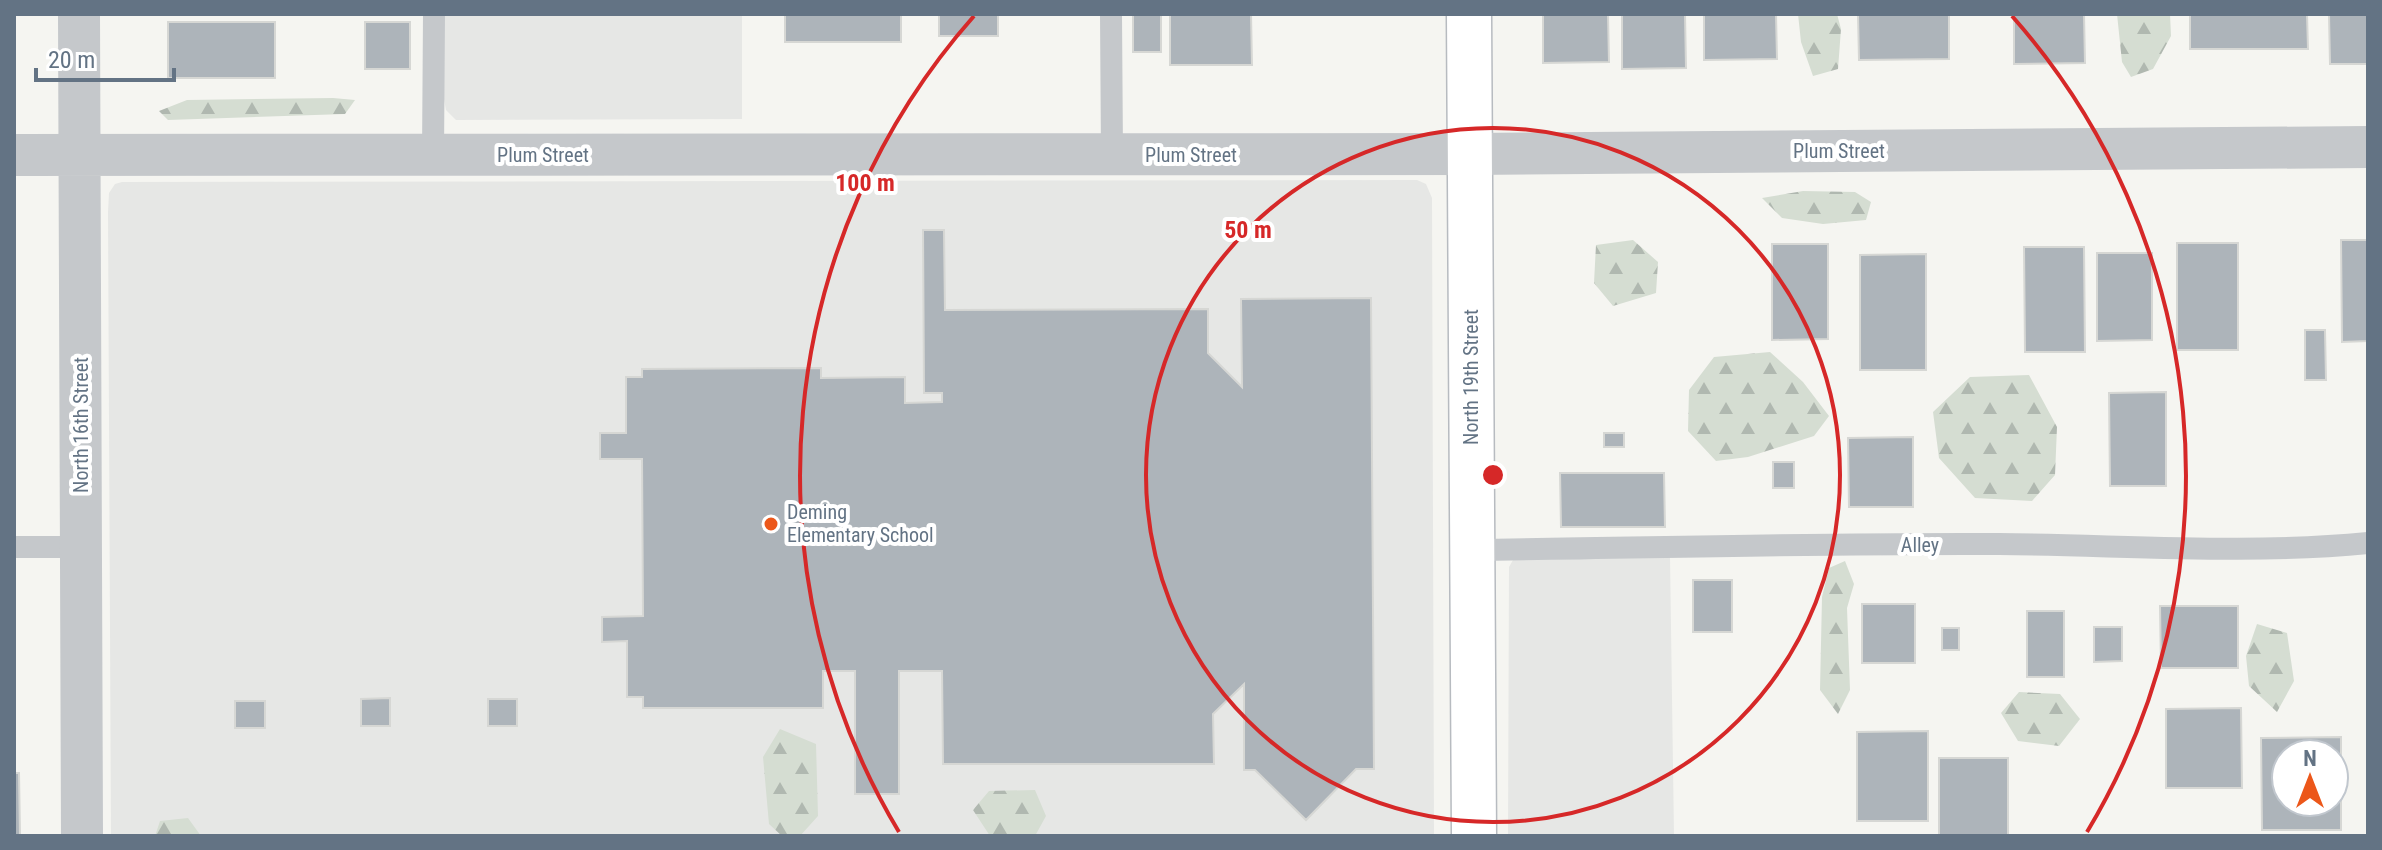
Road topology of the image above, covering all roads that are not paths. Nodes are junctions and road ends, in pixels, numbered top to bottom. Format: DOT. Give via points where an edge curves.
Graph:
graph roads {
  1 [pos="79,14"];
  2 [pos="434,14"];
  3 [pos="1111,14"];
  4 [pos="1469,14"];
  5 [pos="2368,147"];
  6 [pos="1470,154"];
  7 [pos="14,155"];
  8 [pos="80,155"];
  9 [pos="433,155"];
  10 [pos="1112,155"];
  11 [pos="2368,543"];
  12 [pos="14,547"];
  13 [pos="82,547"];
  14 [pos="1472,550"];
  15 [pos="82,836"];
  16 [pos="1474,836"];
  1 -- 8 [label="street, North 16th Street"];
  2 -- 9 [label="lane"];
  3 -- 10 [label="lane"];
  4 -- 6 [label="street, North 19th Street"];
  5 -- 6 [label="street, Plum Street"];
  6 -- 10 [label="street, Plum Street"];
  6 -- 14 [label="street, North 19th Street"];
  7 -- 8 [label="street, Plum Street"];
  8 -- 9 [label="street, Plum Street"];
  8 -- 13 [label="street, North 16th Street"];
  9 -- 10 [label="street, Plum Street"];
  11 -- 14 [label="lane, Alley" via="2203,550 2001,544"];
  12 -- 13 [label="lane"];
  13 -- 15 [label="street, North 16th Street"];
  14 -- 16 [label="street, North 19th Street"];
}
